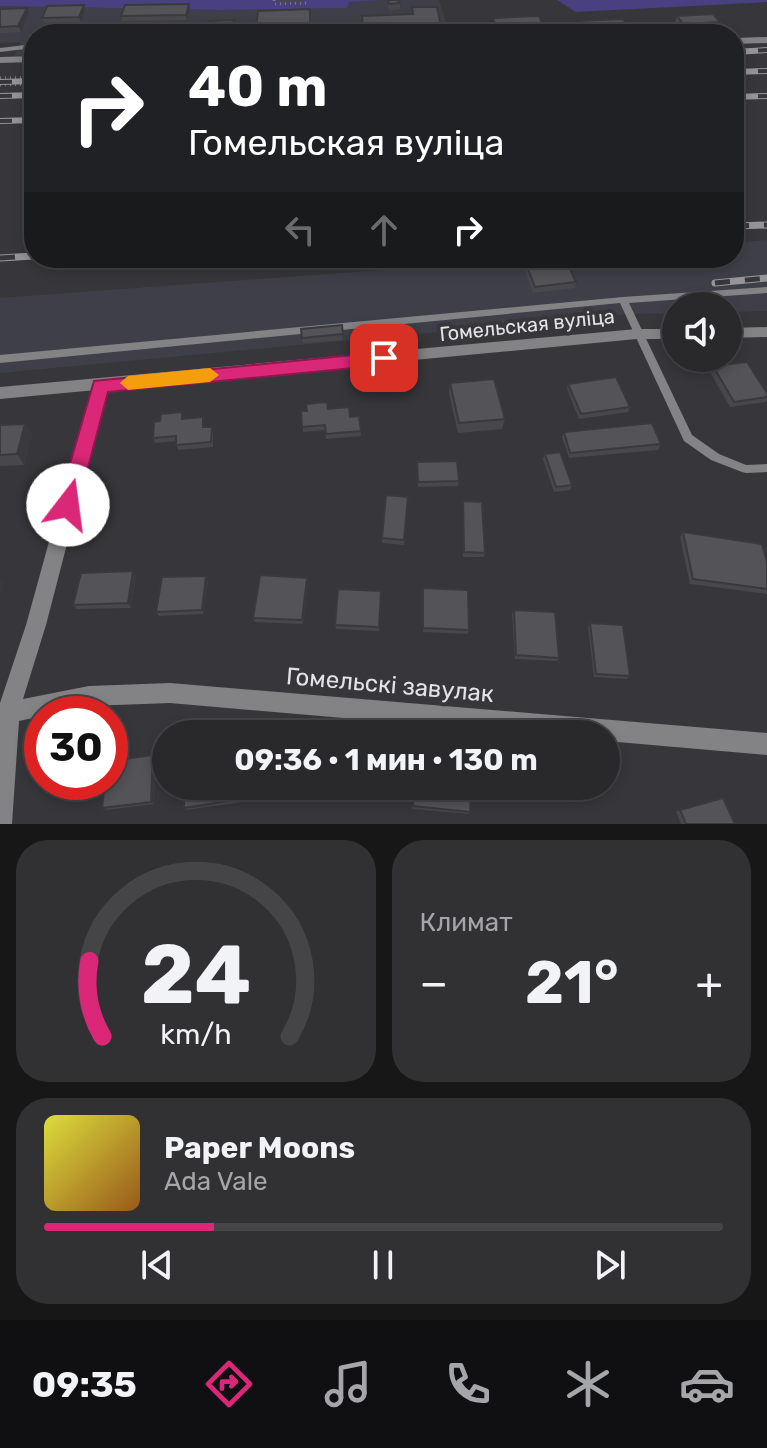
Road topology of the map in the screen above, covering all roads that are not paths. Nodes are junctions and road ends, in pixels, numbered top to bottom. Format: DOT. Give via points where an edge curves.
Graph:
graph roads {
  1 [pos="767,40"];
  2 [pos="744,41"];
  3 [pos="24,47"];
  4 [pos="0,50"];
  5 [pos="24,59"];
  6 [pos="0,60"];
  7 [pos="767,290"];
  8 [pos="623,300"];
  9 [pos="767,332"];
  10 [pos="742,333"];
  11 [pos="637,334"];
  12 [pos="662,334"];
  13 [pos="0,359"];
  14 [pos="100,386"];
  15 [pos="0,393"];
  16 [pos="767,468"];
  17 [pos="5,713"];
  18 [pos="767,744"];
  19 [pos="1,824"];
  1 -- 2 [label="street"];
  3 -- 4 [label="lane"];
  5 -- 6 [label="street"];
  7 -- 8 [label="lane"];
  8 -- 11 [label="lane"];
  8 -- 13 [label="lane"];
  9 -- 10 [label="street"];
  11 -- 12 [label="street, Гомельская вуліца"];
  11 -- 14 [label="street, Гомельская вуліца"];
  11 -- 16 [label="lane" via="688,438 715,457 746,469"];
  14 -- 15 [label="street, Гомельская вуліца"];
  14 -- 17 [label="street" via="36,625"];
  17 -- 18 [label="street, Гомельскі завулак" via="89,696 170,693"];
  17 -- 19 [label="street"];
}
